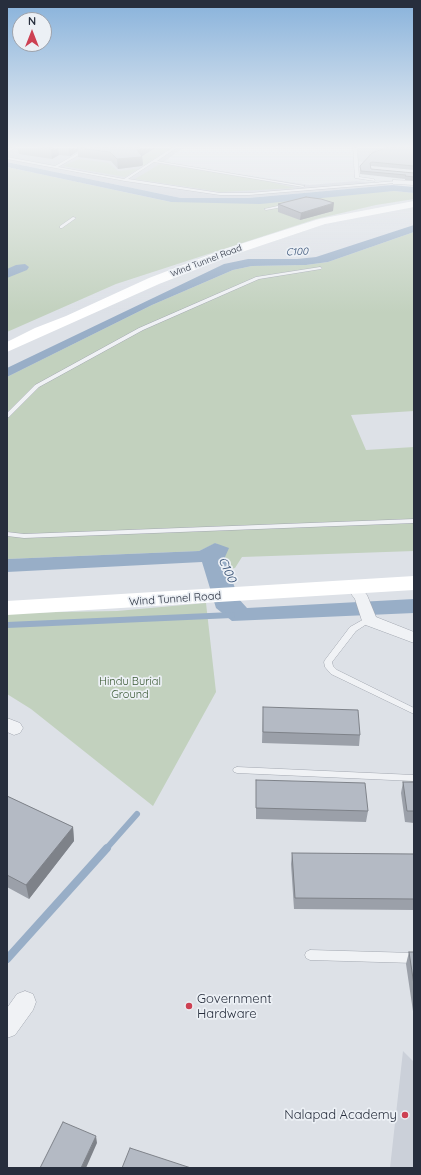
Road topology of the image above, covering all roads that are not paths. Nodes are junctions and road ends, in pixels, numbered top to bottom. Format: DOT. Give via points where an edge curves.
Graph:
graph roads {
  1 [pos="293,204"];
  2 [pos="414,204"];
  3 [pos="266,209"];
  4 [pos="74,218"];
  5 [pos="61,227"];
  6 [pos="320,268"];
  7 [pos="7,348"];
  8 [pos="7,416"];
  9 [pos="414,520"];
  10 [pos="7,534"];
  11 [pos="414,583"];
  12 [pos="357,593"];
  13 [pos="7,608"];
  14 [pos="369,618"];
  15 [pos="414,638"];
  16 [pos="414,711"];
  17 [pos="237,770"];
  18 [pos="414,778"];
  19 [pos="310,955"];
  20 [pos="414,958"];
  21 [pos="25,1002"];
  22 [pos="7,1026"];
  1 -- 3 [label="lane"];
  2 -- 7 [label="street, Wind Tunnel Road" via="323,221 228,252 148,284"];
  4 -- 5 [label="lane"];
  6 -- 8 [label="lane" via="258,278 141,329 37,386"];
  9 -- 10 [label="lane" via="24,536"];
  11 -- 12 [label="street, Wind Tunnel Road"];
  12 -- 13 [label="street, Wind Tunnel Road" via="246,594"];
  12 -- 14 [label="street"];
  14 -- 15 [label="street"];
  14 -- 16 [label="lane" via="353,629 328,662 329,667 334,672"];
  17 -- 18 [label="lane"];
  19 -- 20 [label="lane"];
  21 -- 22 [label="street"];
}
